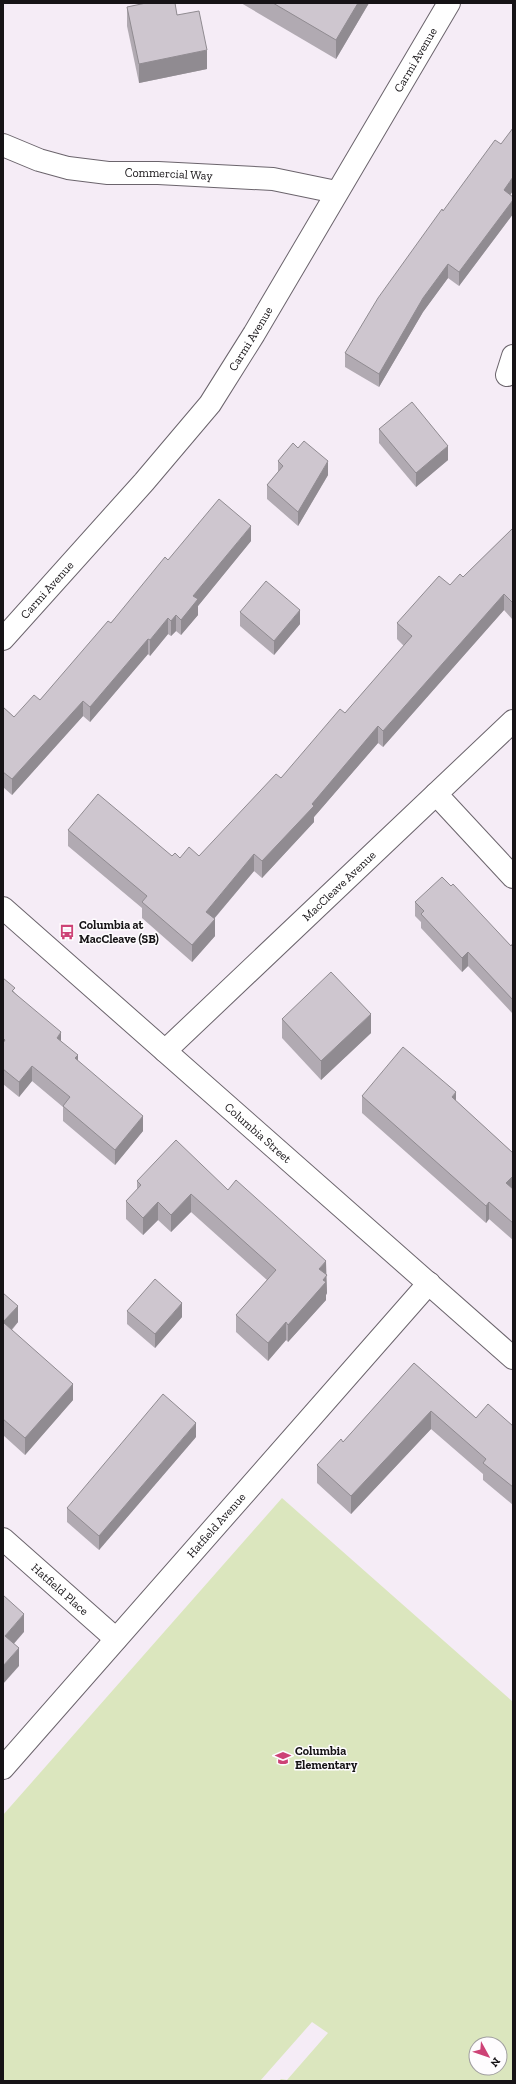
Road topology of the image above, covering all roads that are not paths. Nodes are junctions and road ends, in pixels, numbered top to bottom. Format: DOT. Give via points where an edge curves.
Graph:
graph roads {
  1 [pos="449,3"];
  2 [pos="3,145"];
  3 [pos="336,192"];
  4 [pos="3,639"];
  5 [pos="513,721"];
  6 [pos="436,794"];
  7 [pos="513,877"];
  8 [pos="3,908"];
  9 [pos="165,1051"];
  10 [pos="429,1283"];
  11 [pos="513,1358"];
  12 [pos="3,1539"];
  13 [pos="116,1639"];
  14 [pos="3,1768"];
  1 -- 3 [label="street, Carmi Avenue"];
  2 -- 3 [label="street, Commercial Way" via="39,160 75,169 108,173 273,179"];
  3 -- 4 [label="street, Carmi Avenue" via="254,334 210,404 144,482"];
  5 -- 6 [label="street, MacCleave Avenue"];
  6 -- 7 [label="street"];
  6 -- 9 [label="street, MacCleave Avenue"];
  8 -- 9 [label="street, Columbia Street"];
  9 -- 10 [label="street, Columbia Street"];
  10 -- 11 [label="street, Columbia Street"];
  10 -- 13 [label="street, Hatfield Avenue"];
  12 -- 13 [label="street, Hatfield Place"];
  13 -- 14 [label="street, Hatfield Avenue"];
}
